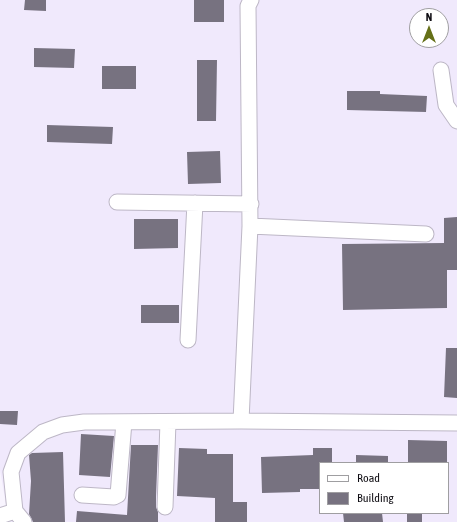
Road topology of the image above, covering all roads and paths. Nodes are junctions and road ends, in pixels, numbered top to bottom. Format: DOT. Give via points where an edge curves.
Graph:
graph roads {
  1 [pos="252,0"];
  2 [pos="441,70"];
  3 [pos="457,121"];
  4 [pos="117,202"];
  5 [pos="195,203"];
  6 [pos="250,204"];
  7 [pos="250,226"];
  8 [pos="426,234"];
  9 [pos="188,340"];
  10 [pos="241,421"];
  11 [pos="124,422"];
  12 [pos="168,422"];
  13 [pos="457,424"];
  14 [pos="82,494"];
  15 [pos="165,507"];
  16 [pos="0,516"];
  17 [pos="19,516"];
  1 -- 6 [label="street" via="248,6"];
  2 -- 3 [label="street" via="446,105"];
  4 -- 5 [label="street"];
  5 -- 6 [label="street"];
  5 -- 9 [label="street"];
  6 -- 7 [label="street"];
  7 -- 8 [label="street"];
  7 -- 10 [label="street"];
  10 -- 12 [label="street"];
  10 -- 13 [label="street"];
  11 -- 12 [label="street"];
  11 -- 14 [label="street" via="118,494 114,497"];
  11 -- 17 [label="street" via="62,425 43,432 18,453 11,472"];
  12 -- 15 [label="street"];
  16 -- 17 [label="street"];
}
